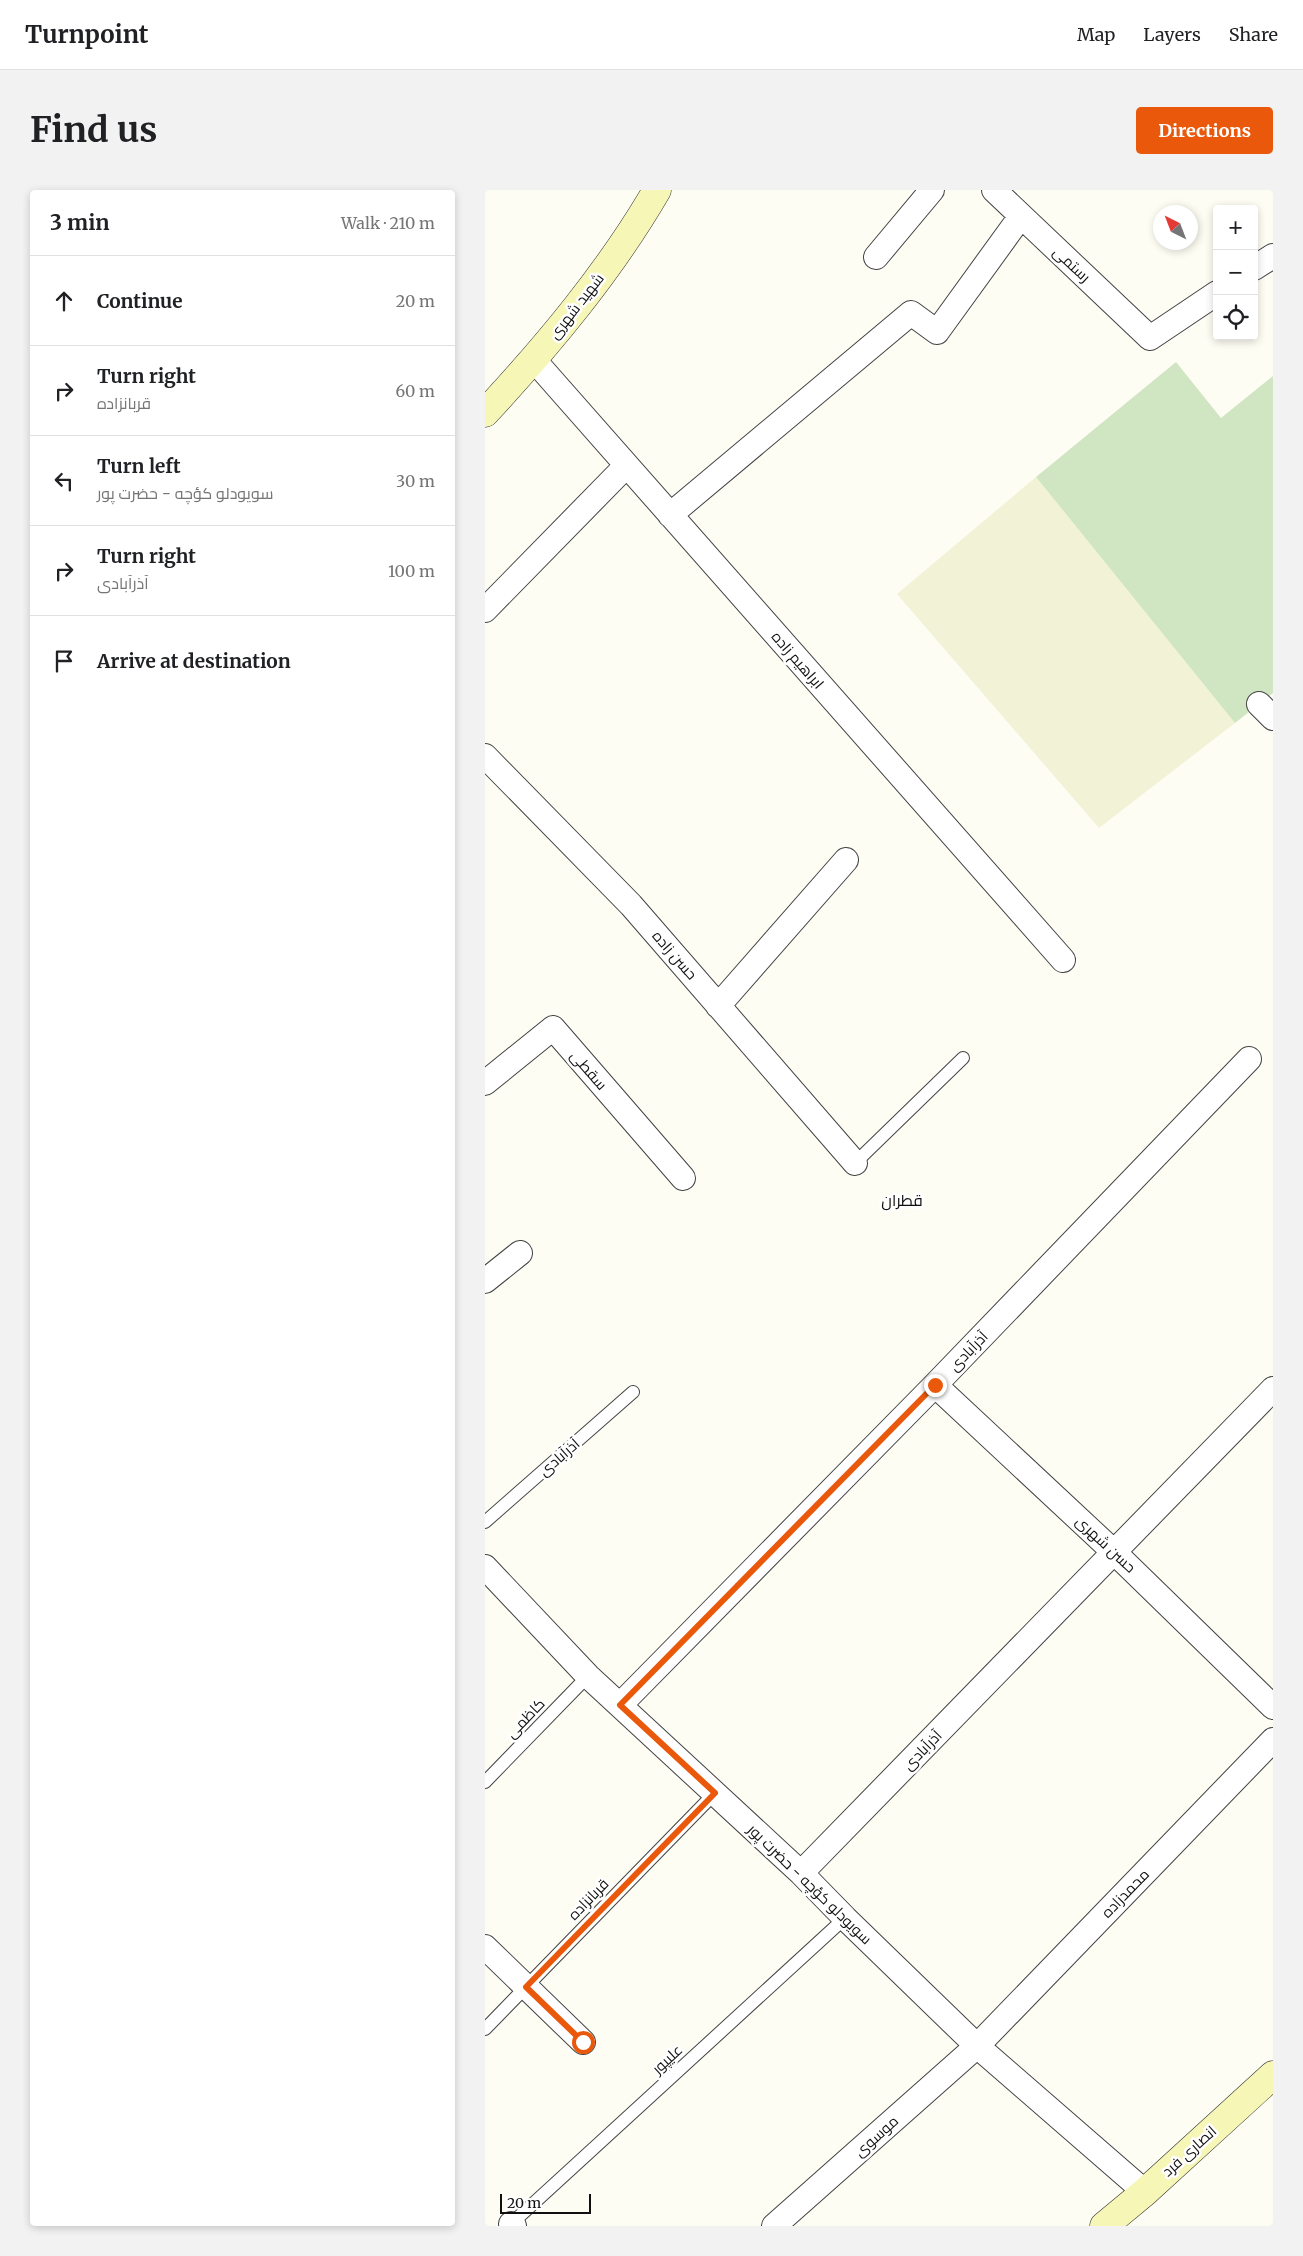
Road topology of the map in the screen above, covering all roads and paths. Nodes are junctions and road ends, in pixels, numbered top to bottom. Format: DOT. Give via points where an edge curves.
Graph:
graph roads {
  1 [pos="657,190"];
  2 [pos="932,190"];
  3 [pos="994,190"];
  4 [pos="1021,216"];
  5 [pos="1273,256"];
  6 [pos="876,257"];
  7 [pos="1258,265"];
  8 [pos="1214,295"];
  9 [pos="534,360"];
  10 [pos="485,413"];
  11 [pos="627,466"];
  12 [pos="670,515"];
  13 [pos="485,610"];
  14 [pos="485,756"];
  15 [pos="846,860"];
  16 [pos="1063,960"];
  17 [pos="718,1006"];
  18 [pos="963,1058"];
  19 [pos="1249,1059"];
  20 [pos="485,1083"];
  21 [pos="855,1163"];
  22 [pos="683,1178"];
  23 [pos="520,1253"];
  24 [pos="485,1281"];
  25 [pos="935,1385"];
  26 [pos="1273,1389"];
  27 [pos="633,1392"];
  28 [pos="485,1522"];
  29 [pos="1115,1552"];
  30 [pos="485,1567"];
  31 [pos="588,1676"];
  32 [pos="620,1705"];
  33 [pos="1273,1707"];
  34 [pos="1273,1740"];
  35 [pos="485,1782"];
  36 [pos="715,1793"];
  37 [pos="801,1873"];
  38 [pos="845,1918"];
  39 [pos="485,1947"];
  40 [pos="526,1987"];
  41 [pos="485,2029"];
  42 [pos="583,2042"];
  43 [pos="977,2046"];
  44 [pos="1273,2075"];
  45 [pos="1145,2192"];
  46 [pos="512,2225"];
  47 [pos="774,2226"];
  48 [pos="1105,2226"];
  1 -- 9 [label="main road, شهید شهری" via="631,234"];
  2 -- 6 [label="street"];
  3 -- 4 [label="street, رستمی"];
  4 -- 8 [label="street, رستمی" via="1150,338"];
  4 -- 12 [label="street" via="937,332 911,313"];
  5 -- 7 [label="street"];
  9 -- 10 [label="main road, شهید شهری"];
  9 -- 11 [label="street, ابراهیم زاده"];
  11 -- 12 [label="street, ابراهیم زاده"];
  11 -- 13 [label="street"];
  12 -- 16 [label="street, ابراهیم زاده"];
  14 -- 17 [label="street, حسن زاده" via="631,905"];
  15 -- 17 [label="street"];
  17 -- 21 [label="street, حسن زاده"];
  18 -- 21 [label="lane"];
  19 -- 25 [label="street, آذرآبادی"];
  20 -- 22 [label="street, سقطی" via="553,1028"];
  23 -- 24 [label="street"];
  25 -- 29 [label="street, حسن شهری"];
  25 -- 32 [label="street, آذرآبادی"];
  26 -- 29 [label="street, آذرآبادی"];
  27 -- 28 [label="lane, آذرآبادی"];
  29 -- 33 [label="street, حسن شهری"];
  29 -- 37 [label="street, آذرآبادی"];
  30 -- 31 [label="street, سویودلو کؤچه - حضرت پور"];
  31 -- 32 [label="street, سویودلو کؤچه - حضرت پور"];
  31 -- 35 [label="lane, کاظمی"];
  32 -- 36 [label="street, سویودلو کؤچه - حضرت پور"];
  34 -- 43 [label="street, محمدزاده"];
  36 -- 37 [label="street, سویودلو کؤچه - حضرت پور"];
  36 -- 40 [label="lane, قربانزاده"];
  37 -- 38 [label="street, سویودلو کؤچه - حضرت پور"];
  38 -- 43 [label="street, سویودلو کؤچه - حضرت پور"];
  38 -- 46 [label="lane, علیپور"];
  39 -- 40 [label="street"];
  40 -- 41 [label="lane, قربانزاده"];
  40 -- 42 [label="street"];
  43 -- 45 [label="street, سویودلو کؤچه - حضرت پور"];
  43 -- 47 [label="street, موسوی"];
  44 -- 45 [label="main road, انصاری فرد"];
  45 -- 48 [label="main road, انصاری فرد"];
}
